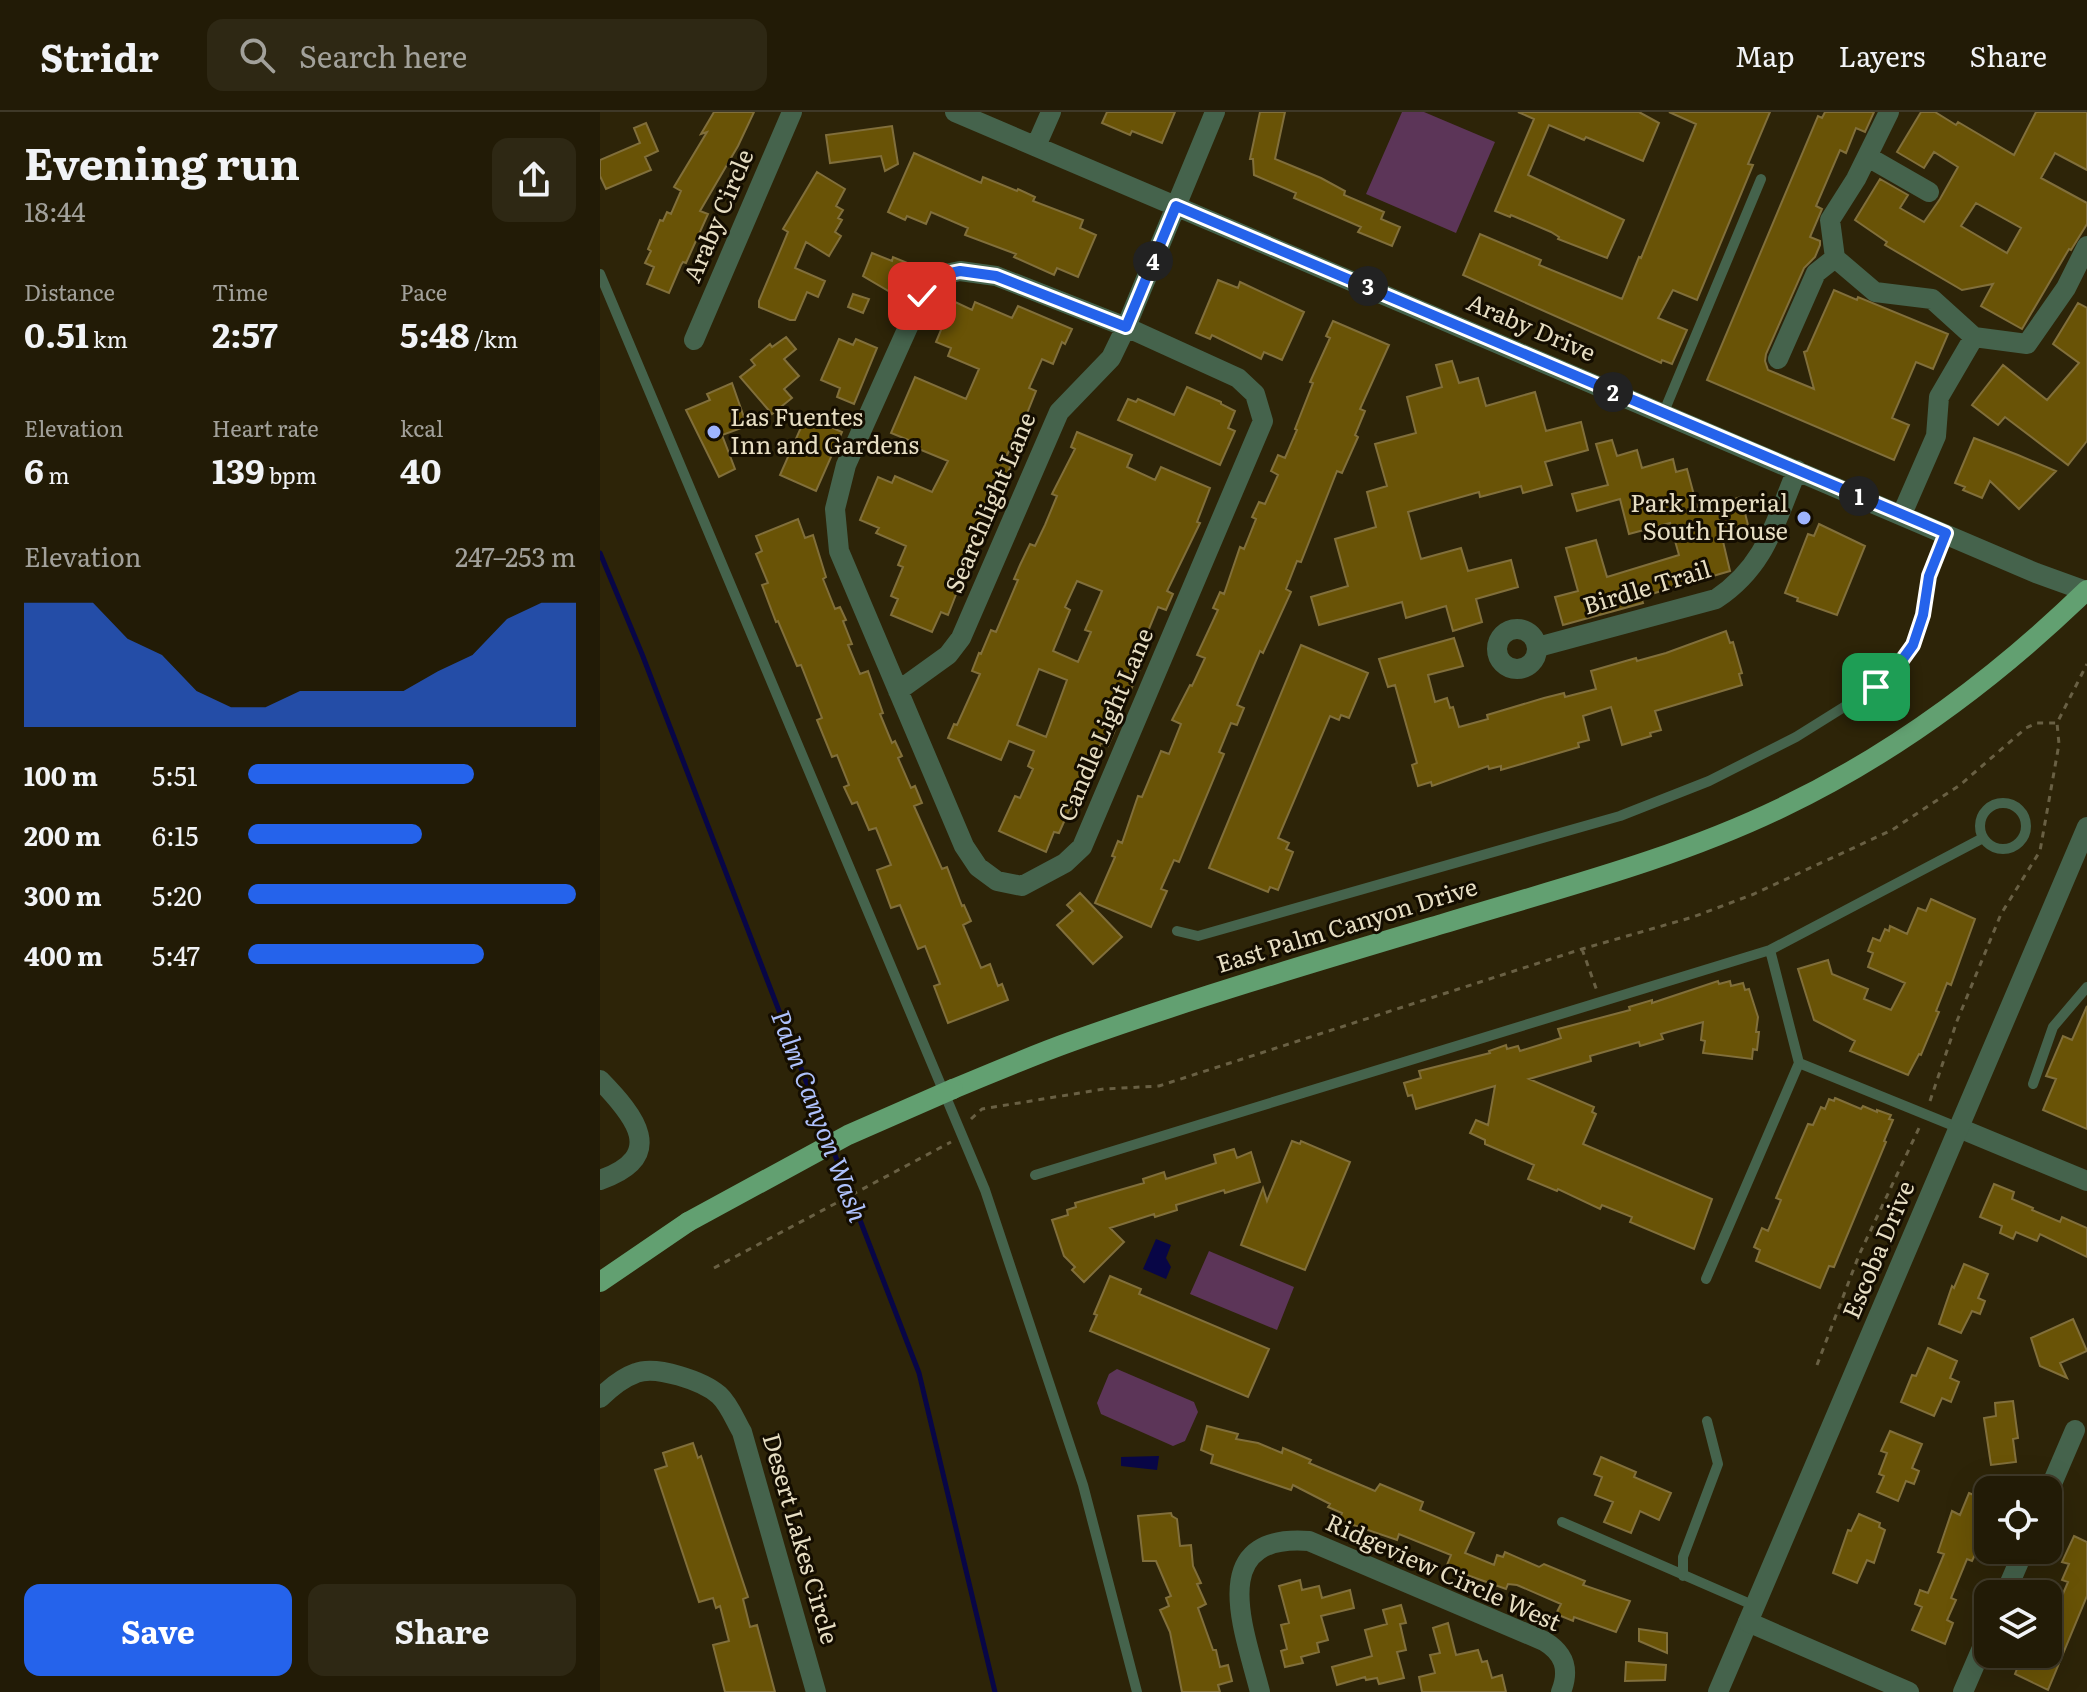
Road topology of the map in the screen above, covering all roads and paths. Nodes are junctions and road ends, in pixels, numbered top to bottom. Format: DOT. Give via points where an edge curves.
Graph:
graph roads {
  1 [pos="792,112"];
  2 [pos="955,112"];
  3 [pos="1051,112"];
  4 [pos="1215,112"];
  5 [pos="1889,112"];
  6 [pos="1036,146"];
  7 [pos="1868,157"];
  8 [pos="1761,179"];
  9 [pos="1929,192"];
  10 [pos="1176,206"];
  11 [pos="2087,246"];
  12 [pos="1835,258"];
  13 [pos="600,274"];
  14 [pos="1126,327"];
  15 [pos="1974,337"];
  16 [pos="694,340"];
  17 [pos="1778,359"];
  18 [pos="1663,414"];
  19 [pos="1797,470"];
  20 [pos="1902,514"];
  21 [pos="1946,533"];
  22 [pos="2087,590"];
  23 [pos="1538,647"];
  24 [pos="2087,664"];
  25 [pos="898,691"];
  26 [pos="2057,723"];
  27 [pos="2087,827"];
  28 [pos="1983,838"];
  29 [pos="1177,931"];
  30 [pos="1582,949"];
  31 [pos="1770,950"];
  32 [pos="2087,987"];
  33 [pos="1601,1002"];
  34 [pos="1799,1063"];
  35 [pos="600,1080"];
  36 [pos="2033,1084"];
  37 [pos="1926,1114"];
  38 [pos="1959,1128"];
  39 [pos="960,1137"];
  40 [pos="1035,1175"];
  41 [pos="600,1180"];
  42 [pos="2087,1181"];
  43 [pos="714,1268"];
  44 [pos="1706,1279"];
  45 [pos="600,1282"];
  46 [pos="1817,1365"];
  47 [pos="600,1398"];
  48 [pos="1707,1421"];
  49 [pos="2075,1430"];
  50 [pos="2055,1476"];
  51 [pos="1562,1522"];
  52 [pos="1683,1576"];
  53 [pos="1752,1614"];
  54 [pos="1974,1666"];
  55 [pos="816,1692"];
  56 [pos="1137,1692"];
  57 [pos="1260,1692"];
  58 [pos="1561,1692"];
  59 [pos="1718,1692"];
  60 [pos="1909,1692"];
  61 [pos="1963,1692"];
  1 -- 16 [label="street, Araby Circle"];
  2 -- 6 [label="street, Araby Drive"];
  3 -- 6 [label="street"];
  4 -- 10 [label="street, Searchlight Lane"];
  5 -- 7 [label="street"];
  6 -- 10 [label="street, Araby Drive"];
  7 -- 9 [label="street"];
  7 -- 12 [label="street" via="1830,220"];
  8 -- 18 [label="lane"];
  10 -- 14 [label="street, Searchlight Lane"];
  10 -- 18 [label="street, Araby Drive"];
  11 -- 15 [label="street" via="2066,288 2027,344"];
  12 -- 15 [label="street" via="1875,292 1932,299"];
  12 -- 17 [label="street" via="1816,273"];
  13 -- 39 [label="lane"];
  14 -- 25 [label="street, Searchlight Lane" via="1111,358 1059,412 961,638 948,655"];
  14 -- 25 [label="street" via="996,276 960,271 936,276 922,296 846,465 835,509 839,551"];
  14 -- 25 [label="street, Candle Light Lane" via="1238,378 1255,394 1263,421 1082,847 1065,863 1022,886 997,881 978,867 964,846"];
  15 -- 20 [label="street" via="1939,397 1936,436"];
  18 -- 19 [label="street, Araby Drive"];
  19 -- 20 [label="street, Araby Drive"];
  19 -- 23 [label="street, Birdle Trail" via="1757,562 1736,586 1716,599"];
  20 -- 21 [label="street, Araby Drive"];
  21 -- 22 [label="street, Araby Drive"];
  21 -- 29 [label="lane" via="1929,576 1920,628 1900,663 1876,687 1796,737 1709,781 1620,816 1198,936"];
  22 -- 45 [label="main road, East Palm Canyon Drive, bridge" via="1956,702 1881,754 1781,808 1671,855 1068,1042 848,1135 688,1222"];
  24 -- 26 [label="path"];
  26 -- 30 [label="path" via="2026,728 1960,785 1892,830 1822,865 1693,917"];
  26 -- 37 [label="path" via="2059,744 2040,851 2001,914"];
  27 -- 38 [label="street, Escoba Drive"];
  28 -- 28 [label="lane" via="1994,848 2008,850 2021,842 2026,829 2023,815 2012,805 1998,803 1985,811 1980,824"];
  28 -- 31 [label="lane"];
  30 -- 33 [label="path"];
  30 -- 39 [label="path" via="1159,1086 1104,1089 982,1109"];
  31 -- 33 [label="lane"];
  31 -- 34 [label="lane"];
  32 -- 36 [label="lane" via="2053,1027"];
  33 -- 40 [label="lane"];
  34 -- 37 [label="lane"];
  34 -- 44 [label="lane"];
  35 -- 41 [label="street" via="628,1110 640,1146 621,1172"];
  37 -- 38 [label="lane"];
  37 -- 46 [label="path" via="1859,1255"];
  38 -- 42 [label="street"];
  38 -- 53 [label="street, Escoba Drive"];
  39 -- 43 [label="path"];
  39 -- 56 [label="lane" via="985,1190 1083,1485"];
  47 -- 55 [label="street, Desert Lakes Circle" via="639,1371 702,1384 721,1397 742,1432"];
  48 -- 52 [label="lane" via="1718,1464 1683,1557"];
  49 -- 50 [label="street"];
  51 -- 52 [label="lane"];
  52 -- 53 [label="lane"];
  53 -- 59 [label="street, Escoba Drive"];
  53 -- 60 [label="street"];
  54 -- 61 [label="street"];
  57 -- 58 [label="street, Ridgeview Circle West" via="1237,1589 1253,1556 1271,1542 1292,1539 1309,1541 1544,1641 1564,1661"];
}
